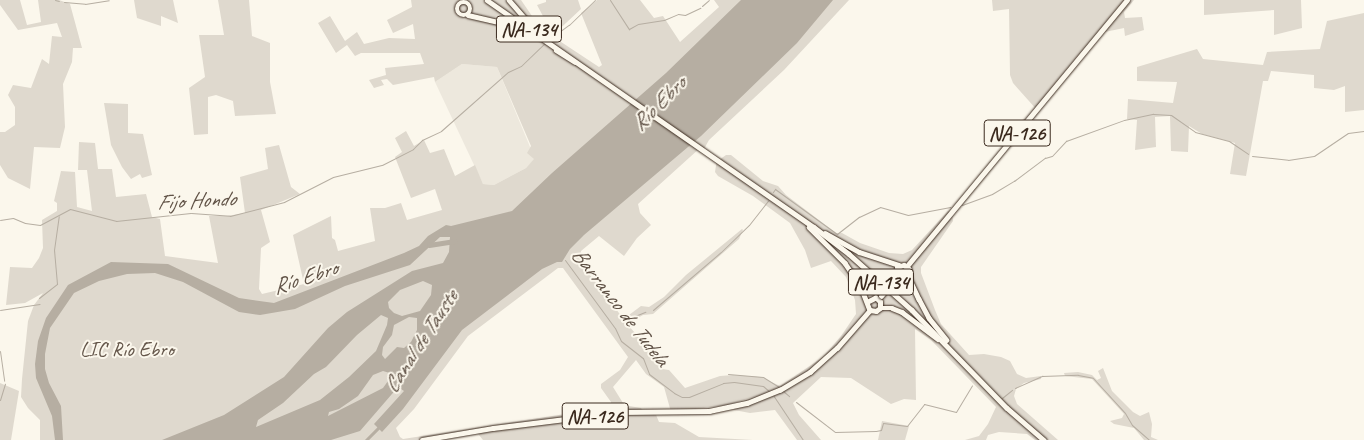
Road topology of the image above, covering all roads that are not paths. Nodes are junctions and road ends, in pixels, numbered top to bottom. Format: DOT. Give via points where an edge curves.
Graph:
graph roads {
  1 [pos="453,0"];
  2 [pos="487,0"];
  3 [pos="509,0"];
  4 [pos="1127,0"];
  5 [pos="469,1"];
  6 [pos="457,8"];
  7 [pos="468,16"];
  8 [pos="571,57"];
  9 [pos="586,68"];
  10 [pos="763,192"];
  11 [pos="784,206"];
  12 [pos="899,265"];
  13 [pos="907,266"];
  14 [pos="908,274"];
  15 [pos="896,278"];
  16 [pos="880,298"];
  17 [pos="868,302"];
  18 [pos="880,308"];
  19 [pos="870,310"];
  20 [pos="970,368"];
  21 [pos="987,387"];
  22 [pos="422,440"];
  23 [pos="1044,440"];
  1 -- 6 [label="main road"];
  2 -- 8 [label="main road, NA-134"];
  3 -- 8 [label="main road" via="530,24"];
  4 -- 13 [label="main road, NA-126"];
  5 -- 6 [label="main road"];
  5 -- 7 [label="main road" via="471,10"];
  6 -- 7 [label="main road" via="460,15"];
  7 -- 9 [label="main road" via="518,28"];
  8 -- 9 [label="main road, NA-134"];
  9 -- 10 [label="main road, NA-134"];
  10 -- 11 [label="main road, NA-134"];
  10 -- 12 [label="main road" via="848,246 867,256"];
  11 -- 17 [label="main road" via="835,250"];
  11 -- 20 [label="main road, NA-134" via="885,284"];
  12 -- 13 [label="main road"];
  12 -- 15 [label="main road"];
  13 -- 14 [label="main road"];
  14 -- 15 [label="main road" via="905,278"];
  14 -- 20 [label="main road" via="929,318"];
  15 -- 16 [label="main road, bridge"];
  16 -- 17 [label="main road"];
  16 -- 18 [label="main road"];
  17 -- 19 [label="main road"];
  18 -- 19 [label="main road"];
  18 -- 21 [label="main road" via="897,309 918,322"];
  19 -- 22 [label="main road, NA-126" via="823,362 780,390 747,403 709,411 621,412"];
  20 -- 21 [label="main road, NA-134"];
  21 -- 23 [label="main road, NA-134"];
}
